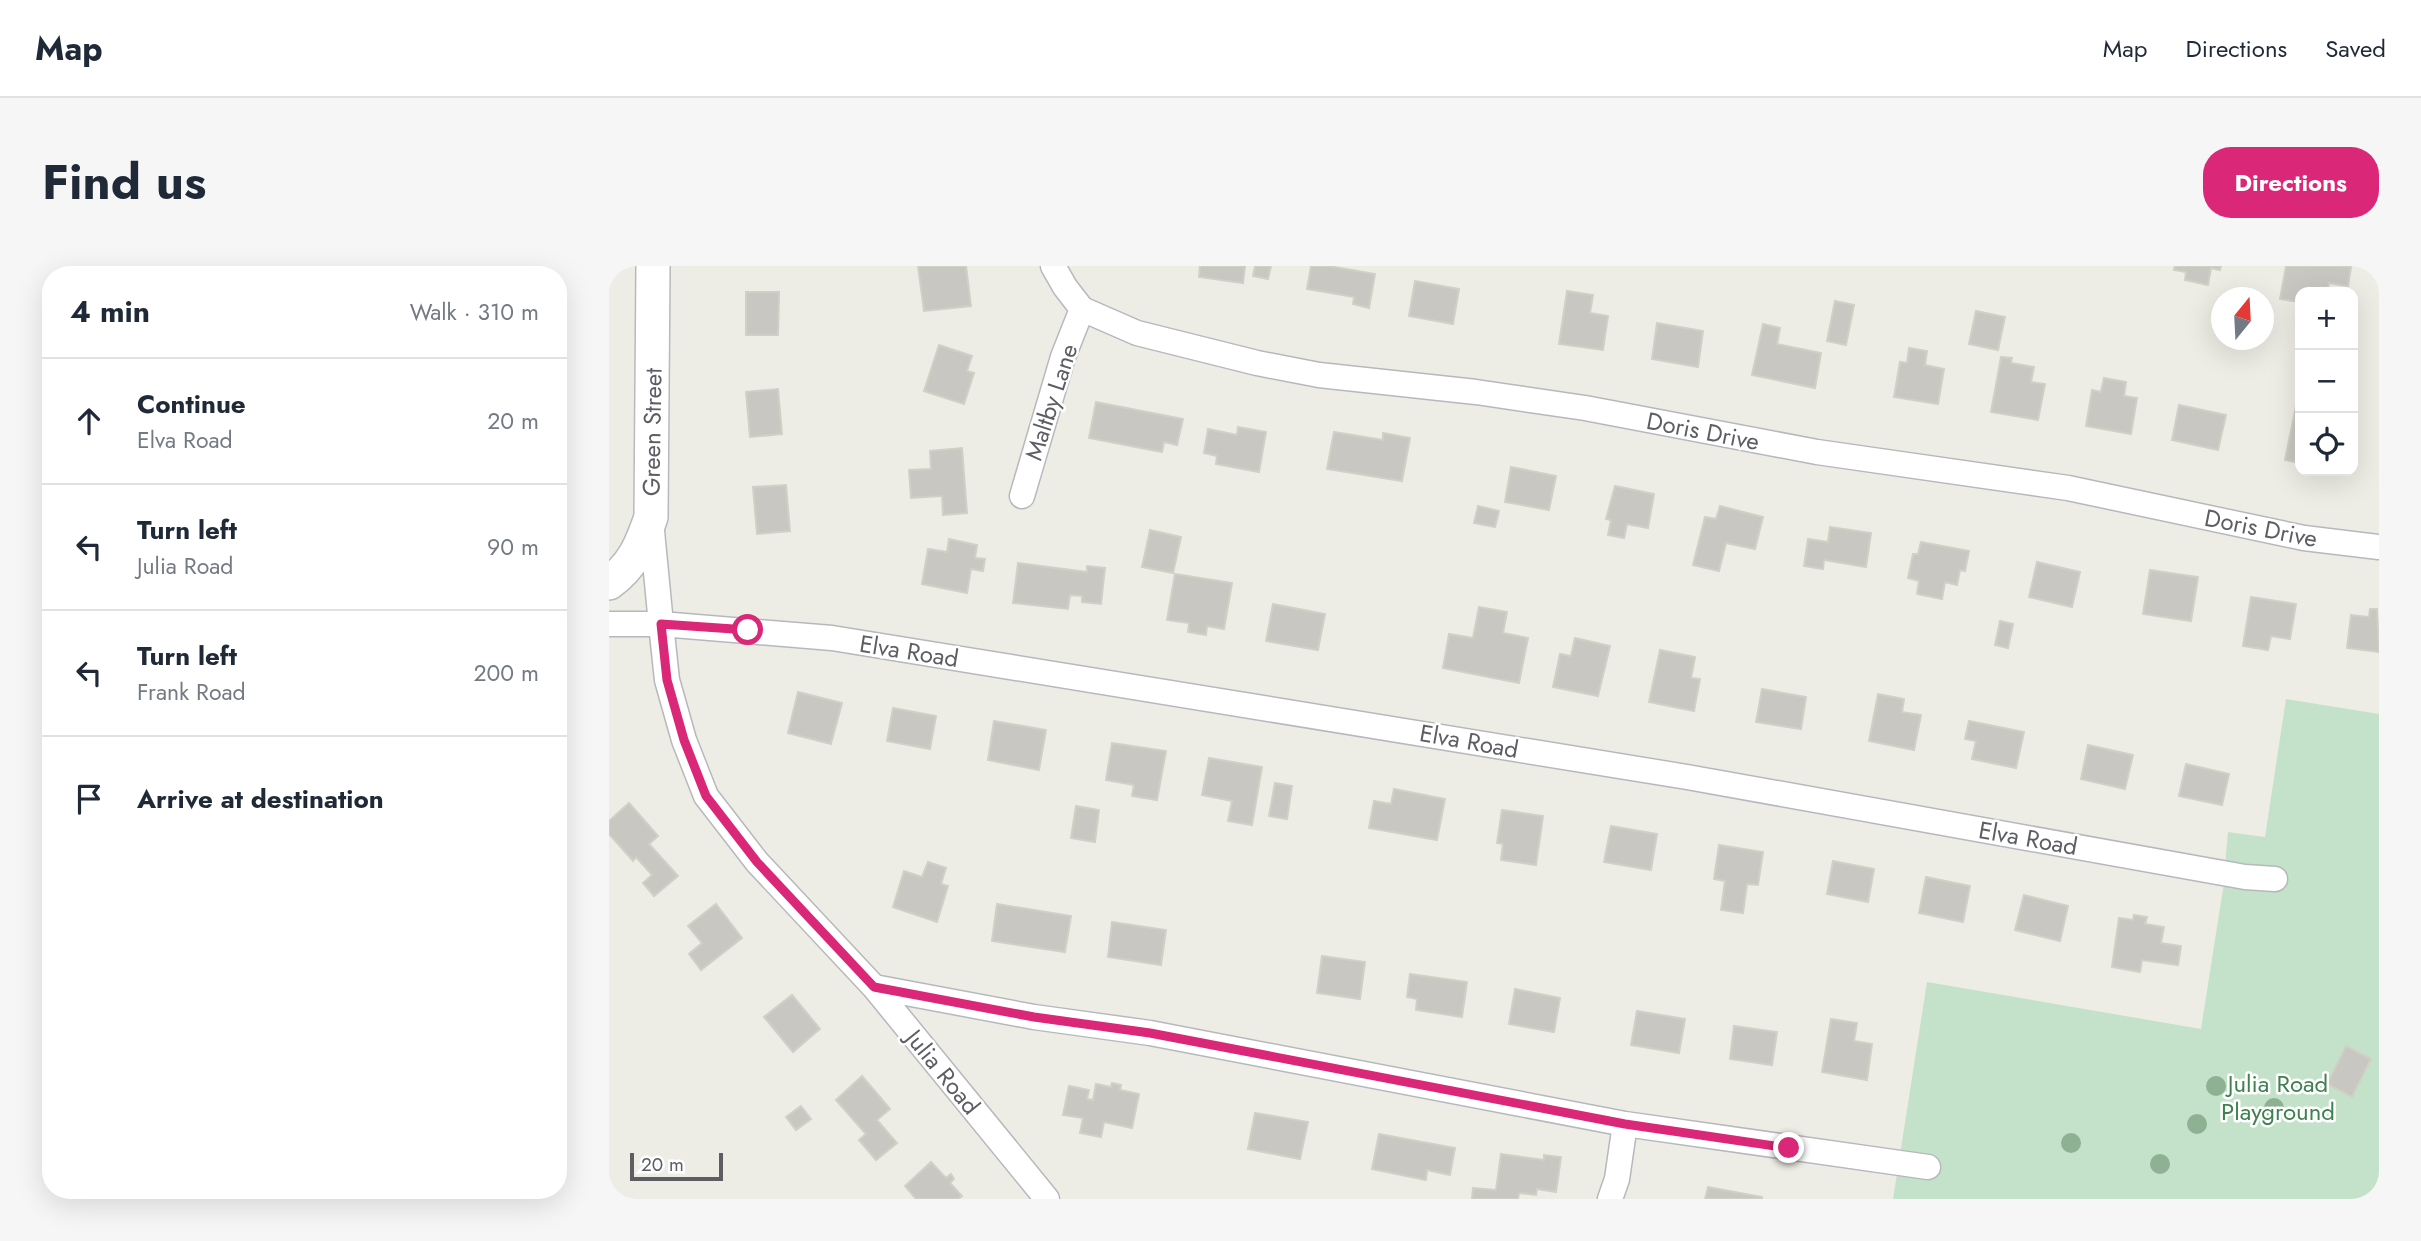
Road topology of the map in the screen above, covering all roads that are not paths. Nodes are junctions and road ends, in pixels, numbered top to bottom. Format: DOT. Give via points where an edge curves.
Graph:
graph roads {
  1 [pos="653,266"];
  2 [pos="1053,266"];
  3 [pos="1083,309"];
  4 [pos="1022,496"];
  5 [pos="651,517"];
  6 [pos="2379,547"];
  7 [pos="609,583"];
  8 [pos="609,624"];
  9 [pos="661,624"];
  10 [pos="2275,879"];
  11 [pos="874,987"];
  12 [pos="1625,1124"];
  13 [pos="1928,1167"];
  14 [pos="1047,1199"];
  15 [pos="1610,1199"];
  1 -- 5 [label="main road, Green Street"];
  2 -- 3 [label="street, Doris Drive"];
  3 -- 4 [label="street, Maltby Lane" via="1063,357"];
  3 -- 6 [label="street, Doris Drive" via="1137,333 1319,376 1585,408 1817,452 2068,488 2304,538"];
  5 -- 7 [label="main road, Green Street" via="641,547 623,573"];
  5 -- 9 [label="street, Julia Road"];
  8 -- 9 [label="street"];
  9 -- 10 [label="street, Elva Road" via="832,638 1686,777"];
  9 -- 11 [label="street, Julia Road" via="667,680 706,796 757,862"];
  11 -- 12 [label="street" via="1150,1033"];
  11 -- 14 [label="street, Julia Road"];
  12 -- 13 [label="street"];
  12 -- 15 [label="street"];
}
